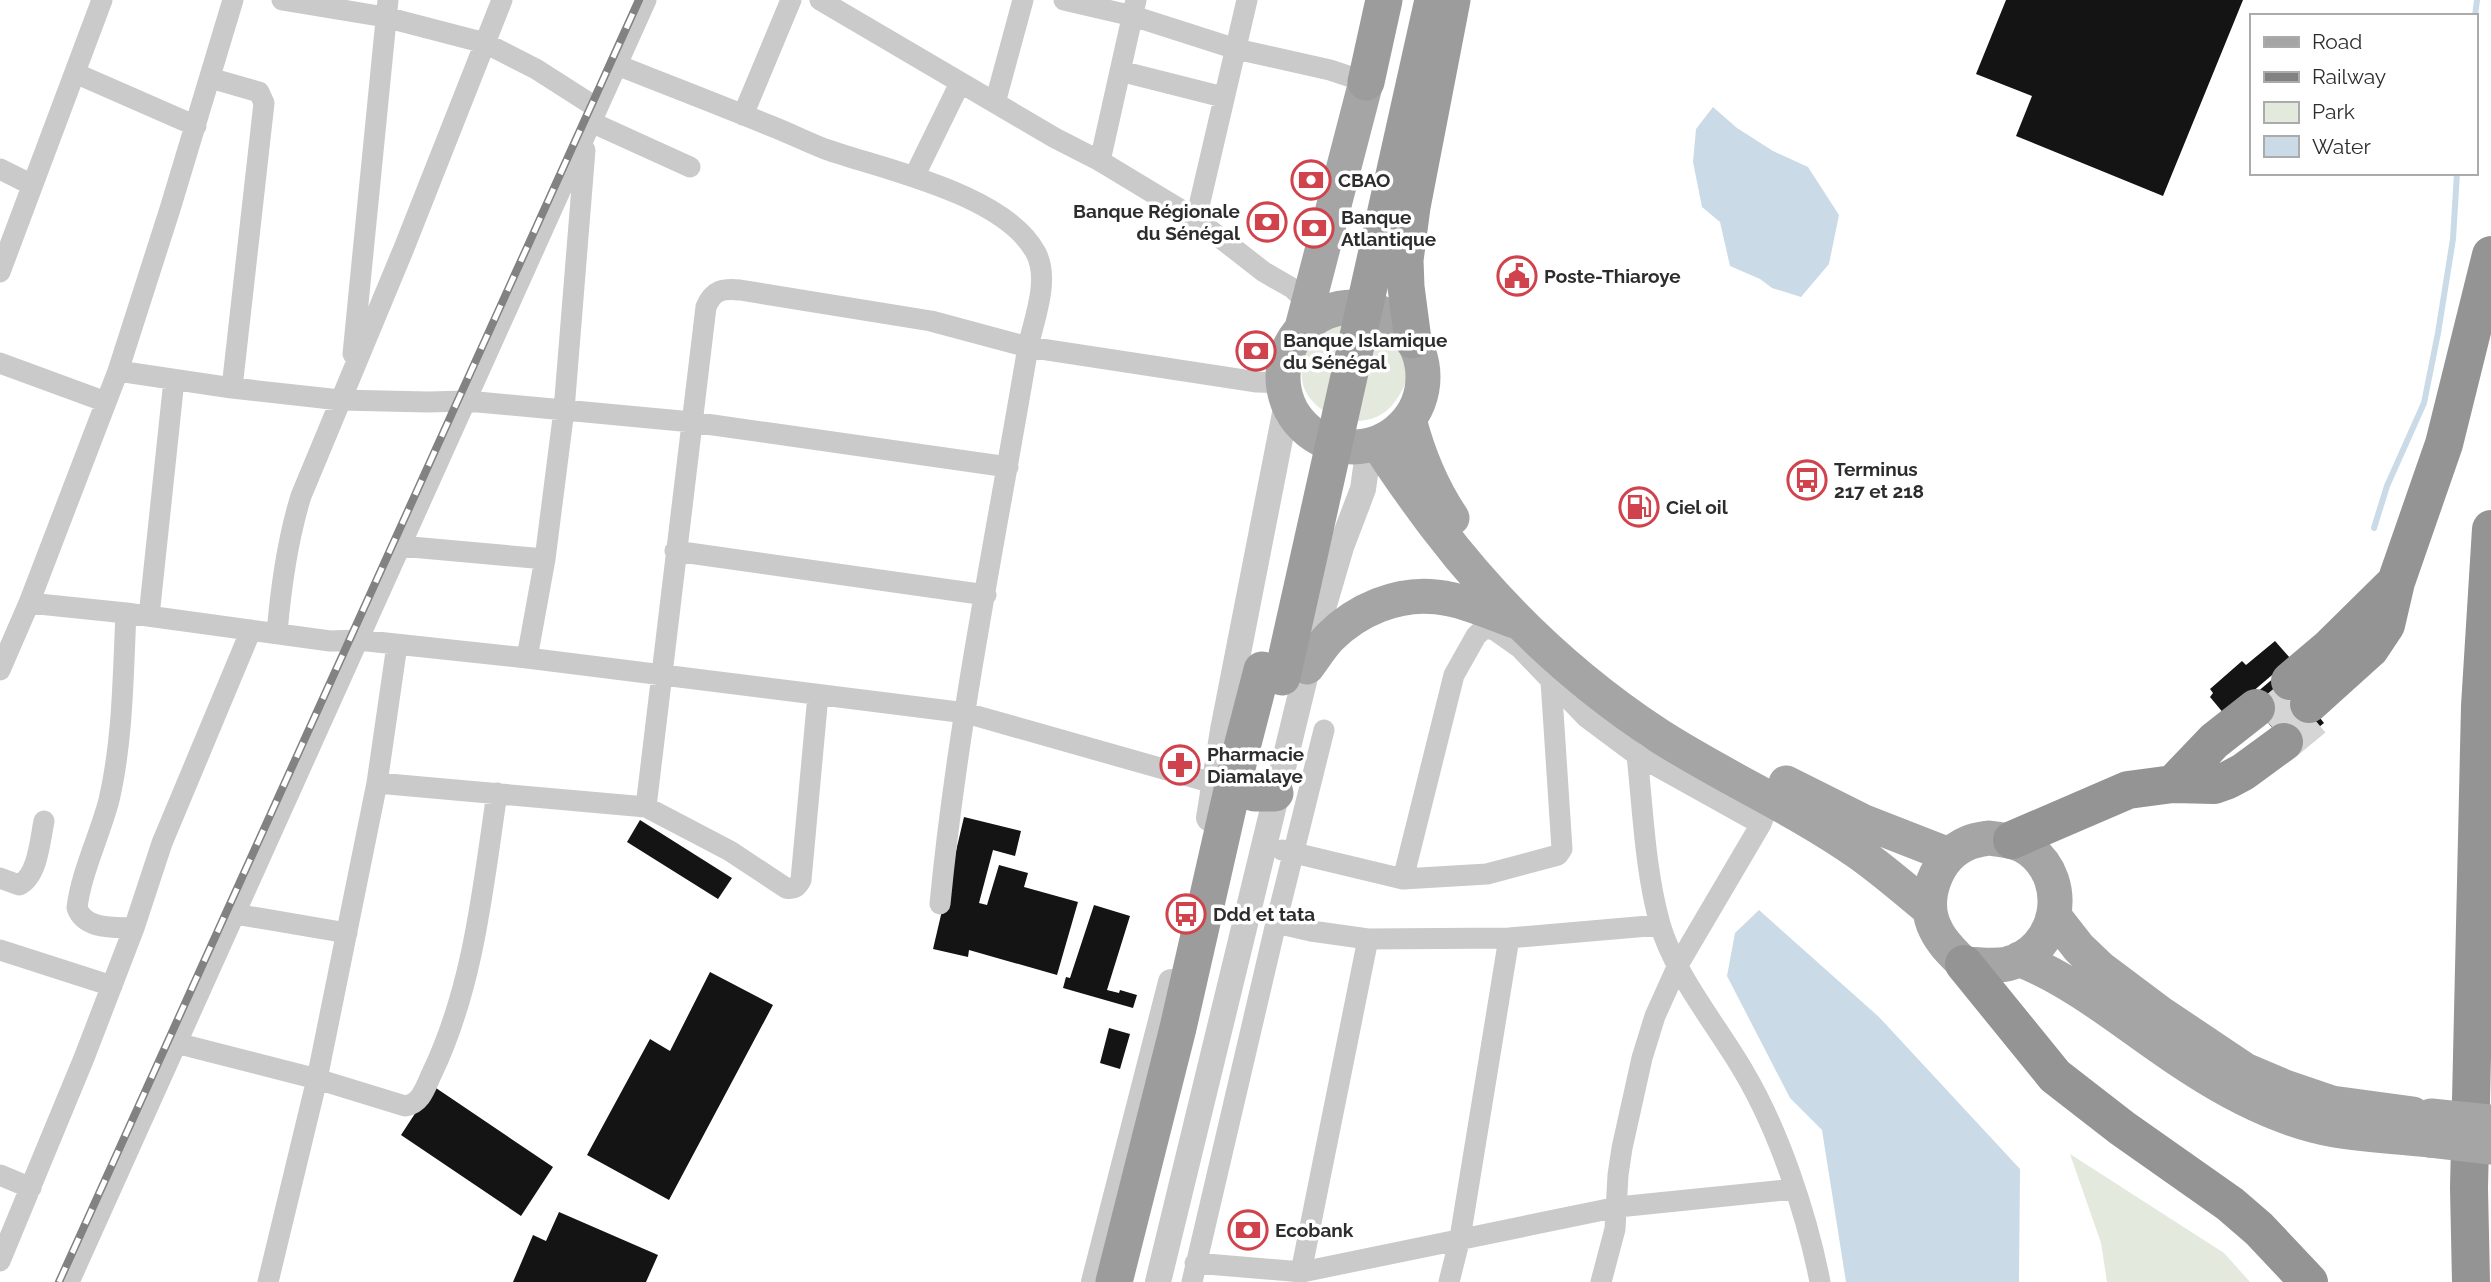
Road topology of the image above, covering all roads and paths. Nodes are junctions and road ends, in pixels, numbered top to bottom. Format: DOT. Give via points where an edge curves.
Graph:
graph roads {
  1 [pos="102,0"];
  2 [pos="233,0"];
  3 [pos="282,0"];
  4 [pos="502,0"];
  5 [pos="646,0"];
  6 [pos="791,0"];
  7 [pos="820,0"];
  8 [pos="1023,0"];
  9 [pos="1064,0"];
  10 [pos="1247,0"];
  11 [pos="1384,0"];
  12 [pos="1408,0"];
  13 [pos="1433,0"];
  14 [pos="1452,0"];
  15 [pos="1134,8"];
  16 [pos="386,9"];
  17 [pos="485,43"];
  18 [pos="1236,48"];
  19 [pos="617,65"];
  20 [pos="1120,71"];
  21 [pos="75,73"];
  22 [pos="210,78"];
  23 [pos="1366,82"];
  24 [pos="960,83"];
  25 [pos="1223,97"];
  26 [pos="995,103"];
  27 [pos="743,115"];
  28 [pos="592,121"];
  29 [pos="196,125"];
  30 [pos="1100,161"];
  31 [pos="690,167"];
  32 [pos="0,169"];
  33 [pos="914,177"];
  34 [pos="32,185"];
  35 [pos="1196,219"];
  36 [pos="2491,255"];
  37 [pos="0,272"];
  38 [pos="1310,315"];
  39 [pos="1413,340"];
  40 [pos="1028,347"];
  41 [pos="0,363"];
  42 [pos="118,371"];
  43 [pos="351,374"];
  44 [pos="174,380"];
  45 [pos="232,388"];
  46 [pos="1285,393"];
  47 [pos="340,400"];
  48 [pos="467,401"];
  49 [pos="106,402"];
  50 [pos="564,410"];
  51 [pos="1409,419"];
  52 [pos="692,422"];
  53 [pos="1373,444"];
  54 [pos="1008,467"];
  55 [pos="2491,528"];
  56 [pos="400,546"];
  57 [pos="675,551"];
  58 [pos="545,559"];
  59 [pos="986,595"];
  60 [pos="29,603"];
  61 [pos="126,613"];
  62 [pos="149,616"];
  63 [pos="1517,622"];
  64 [pos="251,630"];
  65 [pos="277,633"];
  66 [pos="358,640"];
  67 [pos="397,645"];
  68 [pos="527,658"];
  69 [pos="0,670"];
  70 [pos="1284,672"];
  71 [pos="663,675"];
  72 [pos="1551,681"];
  73 [pos="818,695"];
  74 [pos="2304,698"];
  75 [pos="966,713"];
  76 [pos="2270,725"];
  77 [pos="1324,730"];
  78 [pos="1637,755"];
  79 [pos="377,783"];
  80 [pos="1244,790"];
  81 [pos="497,793"];
  82 [pos="646,807"];
  83 [pos="1765,812"];
  84 [pos="44,821"];
  85 [pos="2012,840"];
  86 [pos="1264,843"];
  87 [pos="1293,854"];
  88 [pos="1949,855"];
  89 [pos="0,878"];
  90 [pos="1404,879"];
  91 [pos="940,904"];
  92 [pos="1929,909"];
  93 [pos="235,915"];
  94 [pos="2054,916"];
  95 [pos="1276,922"];
  96 [pos="1660,925"];
  97 [pos="134,929"];
  98 [pos="347,933"];
  99 [pos="1509,938"];
  100 [pos="1368,939"];
  101 [pos="0,950"];
  102 [pos="2019,960"];
  103 [pos="1964,964"];
  104 [pos="1678,965"];
  105 [pos="112,986"];
  106 [pos="176,1043"];
  107 [pos="317,1079"];
  108 [pos="2491,1122"];
  109 [pos="2430,1128"];
  110 [pos="2491,1147"];
  111 [pos="0,1175"];
  112 [pos="31,1188"];
  113 [pos="1794,1189"];
  114 [pos="1618,1207"];
  115 [pos="1460,1238"];
  116 [pos="0,1261"];
  117 [pos="1194,1272"];
  118 [pos="1301,1277"];
  119 [pos="69,1282"];
  120 [pos="268,1282"];
  121 [pos="1094,1282"];
  122 [pos="1114,1282"];
  123 [pos="1139,1282"];
  124 [pos="1158,1282"];
  125 [pos="1449,1282"];
  126 [pos="1601,1282"];
  127 [pos="1820,1282"];
  128 [pos="2308,1282"];
  129 [pos="2471,1282"];
  1 -- 21 [label="street"];
  2 -- 22 [label="street"];
  3 -- 16 [label="street"];
  4 -- 17 [label="street"];
  5 -- 19 [label="street"];
  6 -- 27 [label="street"];
  7 -- 24 [label="street"];
  8 -- 26 [label="street"];
  9 -- 15 [label="street"];
  10 -- 18 [label="street"];
  11 -- 23 [label="highway"];
  12 -- 70 [label="highway"];
  13 -- 70 [label="highway, bridge"];
  14 -- 39 [label="highway" via="1405,260"];
  15 -- 18 [label="street"];
  15 -- 20 [label="street"];
  16 -- 17 [label="street"];
  16 -- 43 [label="street"];
  17 -- 28 [label="street" via="536,69"];
  17 -- 43 [label="street"];
  18 -- 23 [label="street"];
  18 -- 25 [label="street"];
  19 -- 27 [label="street"];
  19 -- 28 [label="street"];
  20 -- 25 [label="street"];
  20 -- 30 [label="street"];
  21 -- 29 [label="street"];
  21 -- 34 [label="street"];
  22 -- 29 [label="street"];
  22 -- 45 [label="street" via="259,92 264,103"];
  23 -- 38 [label="main road"];
  24 -- 26 [label="street"];
  24 -- 33 [label="street"];
  25 -- 35 [label="street"];
  26 -- 30 [label="street"];
  27 -- 33 [label="street"];
  28 -- 31 [label="street"];
  28 -- 48 [label="street"];
  28 -- 50 [label="street"];
  29 -- 42 [label="street"];
  30 -- 35 [label="street"];
  32 -- 34 [label="street"];
  33 -- 40 [label="street" via="992,210 1025,236 1041,270"];
  34 -- 37 [label="street"];
  35 -- 38 [label="street" via="1292,288"];
  36 -- 74 [label="highway" via="2444,444 2396,582 2329,648"];
  38 -- 39 [label="main road" via="1348,306 1378,310 1404,327"];
  38 -- 46 [label="main road" via="1284,363"];
  39 -- 51 [label="main road" via="1423,367 1423,389"];
  40 -- 46 [label="street" via="1257,382"];
  40 -- 52 [label="street" via="931,321 717,291 706,307"];
  40 -- 54 [label="street"];
  41 -- 49 [label="street"];
  42 -- 44 [label="street"];
  42 -- 49 [label="street"];
  43 -- 47 [label="street"];
  44 -- 45 [label="street"];
  44 -- 62 [label="street"];
  45 -- 47 [label="street"];
  46 -- 53 [label="main road" via="1297,421 1312,434 1349,447"];
  46 -- 80 [label="street" via="1260,538"];
  47 -- 48 [label="street"];
  47 -- 65 [label="street" via="291,526"];
  48 -- 50 [label="street"];
  48 -- 56 [label="street"];
  49 -- 60 [label="street"];
  50 -- 52 [label="street"];
  50 -- 58 [label="street"];
  51 -- 53 [label="main road" via="1395,433"];
  51 -- 88 [label="main road" via="1439,500 1456,524 1540,616 1602,668 1689,730 1747,764 1862,821"];
  52 -- 54 [label="street"];
  52 -- 57 [label="street"];
  53 -- 63 [label="main road"];
  53 -- 70 [label="street" via="1363,489 1331,577"];
  54 -- 59 [label="street"];
  55 -- 129 [label="highway" via="2480,706"];
  56 -- 58 [label="street"];
  56 -- 66 [label="street"];
  57 -- 59 [label="street"];
  57 -- 71 [label="street"];
  58 -- 68 [label="street"];
  59 -- 75 [label="street"];
  60 -- 61 [label="street"];
  60 -- 69 [label="street"];
  61 -- 62 [label="street"];
  61 -- 97 [label="street" via="115,766 77,908 86,921"];
  62 -- 64 [label="street"];
  63 -- 70 [label="main road" via="1463,603 1410,597 1353,616"];
  63 -- 83 [label="main road" via="1621,710 1698,759"];
  64 -- 65 [label="street"];
  64 -- 97 [label="street" via="162,842"];
  65 -- 66 [label="street"];
  66 -- 67 [label="street"];
  66 -- 93 [label="street"];
  67 -- 68 [label="street"];
  67 -- 79 [label="street"];
  68 -- 71 [label="street"];
  70 -- 80 [label="highway"];
  71 -- 73 [label="street"];
  71 -- 82 [label="street"];
  72 -- 78 [label="street" via="1586,717"];
  72 -- 90 [label="street" via="1562,849 1558,855 1487,874"];
  72 -- 90 [label="street" via="1531,657 1493,629 1484,628 1476,636 1454,675"];
  73 -- 75 [label="street"];
  73 -- 82 [label="street" via="798,887 786,888 730,851"];
  75 -- 80 [label="street"];
  75 -- 91 [label="street"];
  76 -- 85 [label="highway" via="2214,741 2173,784 2128,790"];
  77 -- 87 [label="street"];
  78 -- 83 [label="street"];
  78 -- 96 [label="street"];
  79 -- 81 [label="street"];
  79 -- 98 [label="street"];
  80 -- 86 [label="street"];
  80 -- 121 [label="street" via="1204,848"];
  80 -- 122 [label="highway"];
  80 -- 123 [label="highway" via="1179,1122"];
  81 -- 82 [label="street"];
  81 -- 107 [label="street" via="464,989 419,1100 405,1106"];
  83 -- 92 [label="main road" via="1860,853"];
  83 -- 104 [label="street"];
  84 -- 89 [label="street" via="32,873 19,885"];
  85 -- 88 [label="main road" via="1989,838 1968,843"];
  85 -- 94 [label="main road" via="2029,849 2052,878"];
  86 -- 87 [label="street"];
  86 -- 124 [label="street"];
  87 -- 90 [label="street"];
  87 -- 95 [label="street"];
  88 -- 92 [label="main road" via="1933,880"];
  92 -- 103 [label="main road" via="1935,930"];
  93 -- 98 [label="street"];
  93 -- 106 [label="street"];
  94 -- 102 [label="main road" via="2048,934"];
  94 -- 109 [label="main road" via="2100,968 2245,1070 2332,1103"];
  95 -- 100 [label="street"];
  95 -- 117 [label="street"];
  96 -- 99 [label="street"];
  96 -- 104 [label="street"];
  97 -- 105 [label="street"];
  98 -- 107 [label="street"];
  99 -- 100 [label="street"];
  99 -- 115 [label="street"];
  100 -- 118 [label="street"];
  101 -- 105 [label="street"];
  102 -- 103 [label="main road" via="1992,966"];
  102 -- 109 [label="main road" via="2068,982 2188,1066 2254,1103 2334,1130"];
  103 -- 128 [label="highway" via="2055,1076 2230,1204"];
  104 -- 113 [label="street" via="1745,1073"];
  104 -- 114 [label="street" via="1642,1058 1618,1175"];
  105 -- 112 [label="street"];
  106 -- 107 [label="street"];
  106 -- 119 [label="street"];
  107 -- 120 [label="street"];
  108 -- 109 [label="main road, bridge"];
  109 -- 110 [label="main road, bridge"];
  111 -- 112 [label="street"];
  112 -- 116 [label="street"];
  113 -- 114 [label="street"];
  113 -- 127 [label="street"];
  114 -- 115 [label="street"];
  114 -- 126 [label="street"];
  115 -- 118 [label="street"];
  115 -- 125 [label="street"];
  117 -- 118 [label="street"];
}
